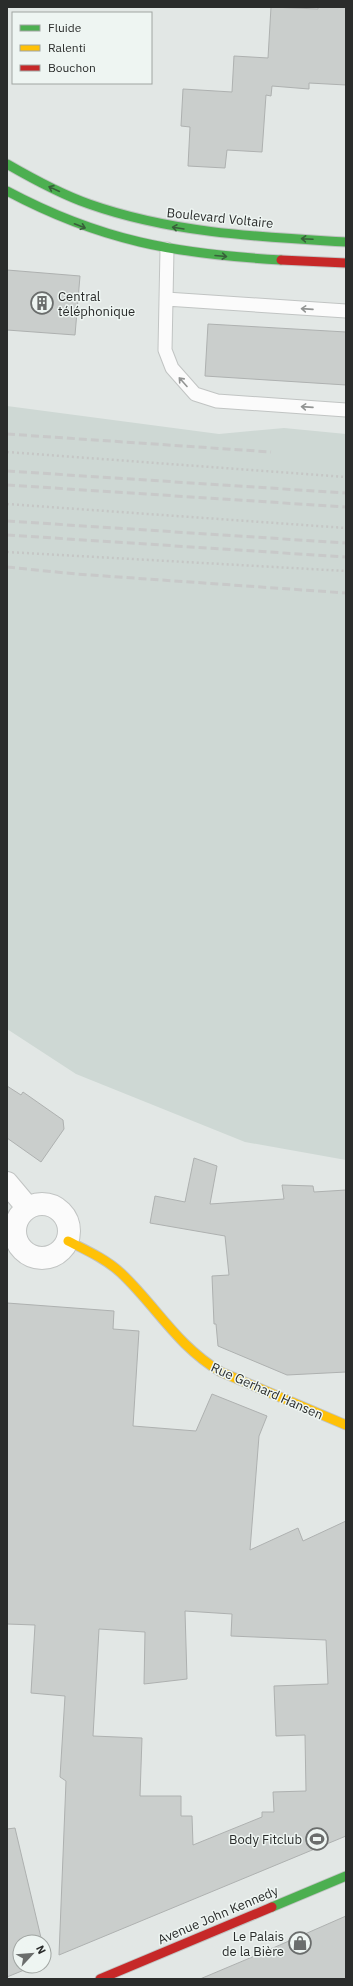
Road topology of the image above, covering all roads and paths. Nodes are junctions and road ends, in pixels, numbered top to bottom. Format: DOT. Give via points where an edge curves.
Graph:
graph roads {
  1 [pos="7,164"];
  2 [pos="7,191"];
  3 [pos="346,242"];
  4 [pos="167,249"];
  5 [pos="346,263"];
  6 [pos="166,299"];
  7 [pos="346,311"];
  8 [pos="346,410"];
  9 [pos="7,452"];
  10 [pos="346,477"];
  11 [pos="7,504"];
  12 [pos="346,528"];
  13 [pos="7,552"];
  14 [pos="346,571"];
  15 [pos="7,1183"];
  16 [pos="28,1208"];
  17 [pos="68,1241"];
  18 [pos="13,1251"];
  19 [pos="346,1425"];
  20 [pos="346,1876"];
  21 [pos="100,1979"];
  3 -- 1 [label="street, Boulevard Voltaire, one-way" via="225,234 158,224 120,215 78,200"];
  2 -- 4 [label="street, one-way" via="83,227"];
  4 -- 5 [label="street, one-way" via="234,257"];
  4 -- 6 [label="lane"];
  7 -- 6 [label="lane, one-way"];
  8 -- 6 [label="lane, one-way" via="205,398 195,394 178,377 165,350"];
  9 -- 10 [label="path"];
  11 -- 12 [label="path"];
  13 -- 14 [label="path"];
  15 -- 16 [label="street"];
  16 -- 17 [label="street" via="48,1204 62,1212 69,1226"];
  16 -- 18 [label="street" via="21,1214 15,1228"];
  17 -- 18 [label="street" via="59,1253 46,1258"];
  17 -- 19 [label="street, Rue Gerhard Hansen" via="104,1260 121,1273 184,1344 209,1366"];
  20 -- 21 [label="street, Avenue John Kennedy"];
}
